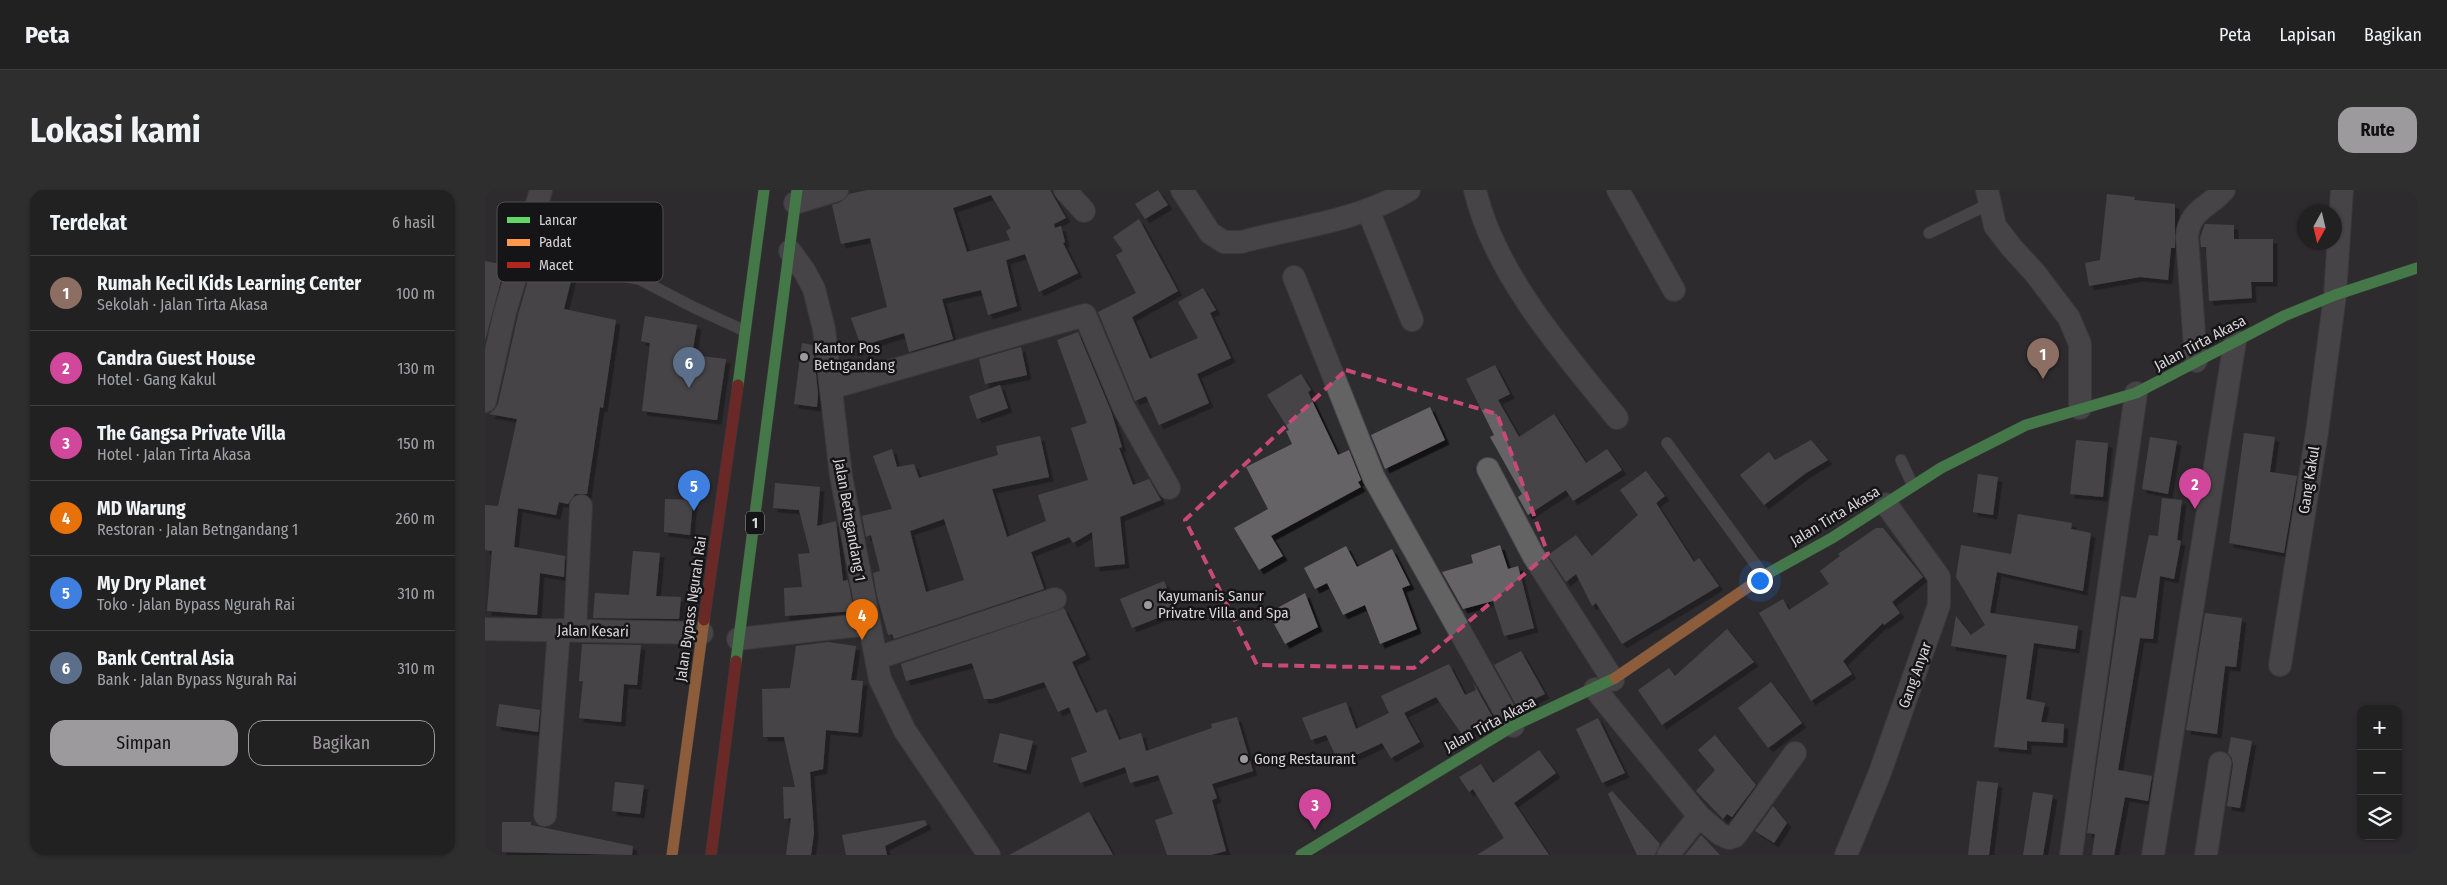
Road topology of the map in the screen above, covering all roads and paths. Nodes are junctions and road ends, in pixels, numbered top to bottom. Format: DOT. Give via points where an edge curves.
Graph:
graph roads {
  1 [pos="541,190"];
  2 [pos="764,190"];
  3 [pos="837,190"];
  4 [pos="1065,190"];
  5 [pos="1182,190"];
  6 [pos="1475,190"];
  7 [pos="1618,190"];
  8 [pos="2224,190"];
  9 [pos="2342,190"];
  10 [pos="1396,193"];
  11 [pos="796,196"];
  12 [pos="1988,197"];
  13 [pos="537,202"];
  14 [pos="1368,210"];
  15 [pos="1084,211"];
  16 [pos="1929,233"];
  17 [pos="789,251"];
  18 [pos="2417,268"];
  19 [pos="1293,277"];
  20 [pos="514,282"];
  21 [pos="646,282"];
  22 [pos="1675,290"];
  23 [pos="2335,295"];
  24 [pos="1412,320"];
  25 [pos="747,332"];
  26 [pos="2235,341"];
  27 [pos="2196,361"];
  28 [pos="831,388"];
  29 [pos="2136,393"];
  30 [pos="485,401"];
  31 [pos="2080,408"];
  32 [pos="1617,418"];
  33 [pos="1667,443"];
  34 [pos="1901,460"];
  35 [pos="1488,469"];
  36 [pos="1913,486"];
  37 [pos="1169,488"];
  38 [pos="1886,504"];
  39 [pos="581,506"];
  40 [pos="1763,576"];
  41 [pos="1055,599"];
  42 [pos="869,624"];
  43 [pos="485,629"];
  44 [pos="567,630"];
  45 [pos="702,633"];
  46 [pos="738,640"];
  47 [pos="877,658"];
  48 [pos="2280,665"];
  49 [pos="1604,684"];
  50 [pos="1513,726"];
  51 [pos="1795,753"];
  52 [pos="2220,763"];
  53 [pos="545,816"];
  54 [pos="1699,816"];
  55 [pos="672,855"];
  56 [pos="711,855"];
  57 [pos="989,855"];
  58 [pos="1301,855"];
  59 [pos="1668,855"];
  60 [pos="1846,855"];
  61 [pos="2071,855"];
  62 [pos="2153,855"];
  63 [pos="2206,855"];
  1 -- 13 [label="street"];
  2 -- 25 [label="main road, Jalan Bypass Ngurah Rai"];
  3 -- 11 [label="street"];
  4 -- 15 [label="street"];
  5 -- 14 [label="street" via="1210,233 1224,242 1241,242"];
  6 -- 32 [label="street" via="1502,263"];
  7 -- 22 [label="street"];
  8 -- 27 [label="street" via="2193,216 2188,226"];
  9 -- 23 [label="street, Gang Kakul"];
  10 -- 14 [label="street"];
  11 -- 17 [label="main road, 1"];
  12 -- 16 [label="lane"];
  12 -- 31 [label="street" via="1995,226 2069,318 2080,344"];
  14 -- 24 [label="street"];
  17 -- 28 [label="street, Jalan Betngandang 1" via="814,290 824,329"];
  17 -- 46 [label="main road, 1"];
  18 -- 23 [label="main road, Jalan Tirta Akasa"];
  19 -- 50 [label="street" via="1374,478"];
  20 -- 30 [label="street"];
  21 -- 25 [label="lane"];
  23 -- 26 [label="main road, Jalan Tirta Akasa" via="2283,316"];
  23 -- 48 [label="street, Gang Kakul"];
  25 -- 45 [label="main road, Jalan Bypass Ngurah Rai"];
  26 -- 27 [label="main road, Jalan Tirta Akasa"];
  26 -- 62 [label="street"];
  27 -- 29 [label="main road, Jalan Tirta Akasa"];
  28 -- 37 [label="street" via="1085,315 1124,408"];
  28 -- 42 [label="street, Jalan Betngandang 1" via="841,476"];
  29 -- 31 [label="main road, Jalan Tirta Akasa"];
  29 -- 61 [label="street"];
  31 -- 36 [label="main road, Jalan Tirta Akasa" via="2026,425 1941,468"];
  33 -- 40 [label="lane"];
  34 -- 36 [label="lane"];
  35 -- 49 [label="street"];
  36 -- 38 [label="main road, Jalan Tirta Akasa"];
  38 -- 40 [label="main road, Jalan Tirta Akasa"];
  38 -- 60 [label="street, Gang Anyar" via="1939,577 1939,605 1879,775"];
  39 -- 44 [label="street"];
  40 -- 49 [label="main road, Jalan Tirta Akasa" via="1728,603"];
  41 -- 47 [label="street"];
  42 -- 46 [label="street"];
  42 -- 47 [label="street, Jalan Betngandang 1"];
  43 -- 44 [label="street, Jalan Kesari"];
  44 -- 45 [label="street, Jalan Kesari"];
  44 -- 53 [label="street"];
  45 -- 55 [label="main road, Jalan Bypass Ngurah Rai"];
  46 -- 56 [label="main road, 1"];
  47 -- 57 [label="street, Jalan Betngandang 1" via="883,686 905,731"];
  49 -- 50 [label="main road, Jalan Tirta Akasa"];
  49 -- 54 [label="street"];
  50 -- 58 [label="main road, Jalan Tirta Akasa"];
  51 -- 54 [label="street" via="1735,836 1729,838 1720,834"];
  52 -- 63 [label="street"];
  54 -- 59 [label="street"];
}
